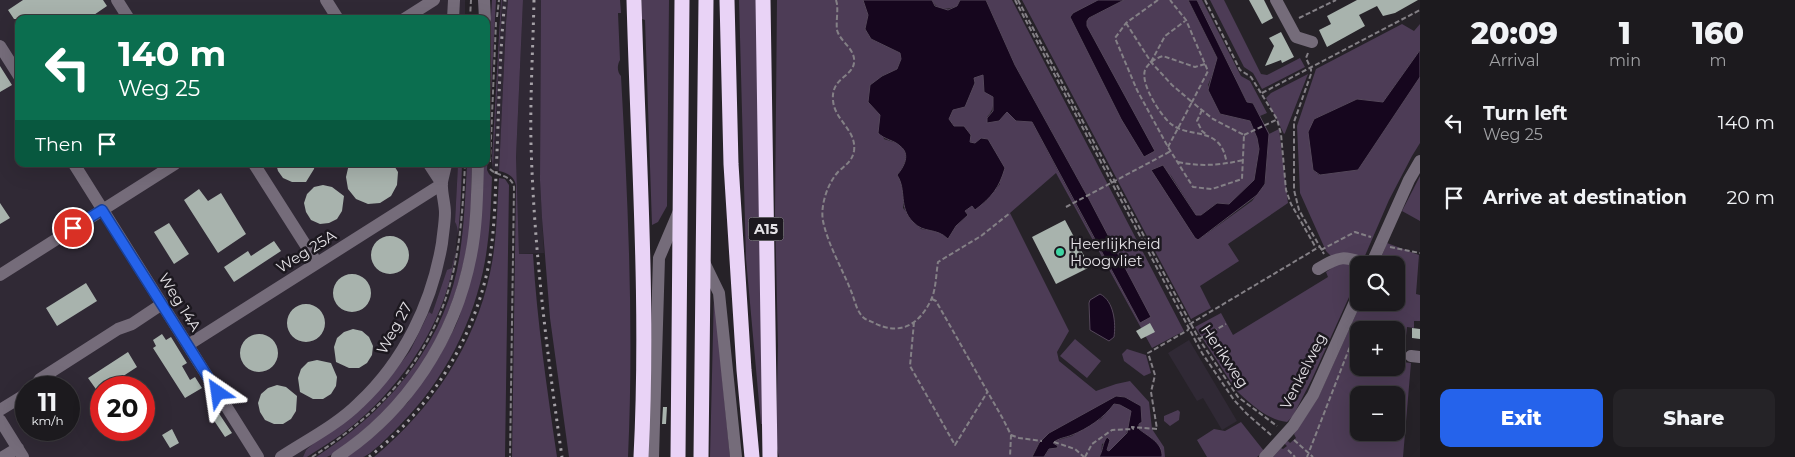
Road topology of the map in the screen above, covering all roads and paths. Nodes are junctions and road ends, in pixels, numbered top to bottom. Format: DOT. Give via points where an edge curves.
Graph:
graph roads {
  1 [pos="117,0"];
  2 [pos="326,0"];
  3 [pos="434,0"];
  4 [pos="454,0"];
  5 [pos="471,0"];
  6 [pos="499,0"];
  7 [pos="624,0"];
  8 [pos="634,0"];
  9 [pos="682,0"];
  10 [pos="706,0"];
  11 [pos="727,0"];
  12 [pos="764,0"];
  13 [pos="836,0"];
  14 [pos="1015,0"];
  15 [pos="1018,0"];
  16 [pos="1158,0"];
  17 [pos="1170,0"];
  18 [pos="1205,0"];
  19 [pos="1276,0"];
  20 [pos="1336,0"];
  21 [pos="1420,10"];
  22 [pos="126,15"];
  23 [pos="335,15"];
  24 [pos="410,15"];
  25 [pos="453,15"];
  26 [pos="470,15"];
  27 [pos="630,20"];
  28 [pos="1186,20"];
  29 [pos="1126,23"];
  30 [pos="1288,24"];
  31 [pos="1312,42"];
  32 [pos="0,46"];
  33 [pos="1151,62"];
  34 [pos="1205,64"];
  35 [pos="1311,69"];
  36 [pos="15,70"];
  37 [pos="1262,93"];
  38 [pos="1192,102"];
  39 [pos="1202,110"];
  40 [pos="1277,120"];
  41 [pos="1178,128"];
  42 [pos="1244,135"];
  43 [pos="1209,136"];
  44 [pos="1168,147"];
  45 [pos="490,151"];
  46 [pos="1171,151"];
  47 [pos="1244,160"];
  48 [pos="1178,162"];
  49 [pos="1420,162"];
  50 [pos="1227,164"];
  51 [pos="76,167"];
  52 [pos="170,167"];
  53 [pos="256,167"];
  54 [pos="431,167"];
  55 [pos="445,167"];
  56 [pos="464,167"];
  57 [pos="478,167"];
  58 [pos="489,167"];
  59 [pos="464,171"];
  60 [pos="1115,182"];
  61 [pos="442,184"];
  62 [pos="1111,184"];
  63 [pos="1066,207"];
  64 [pos="680,209"];
  65 [pos="102,210"];
  66 [pos="1010,213"];
  67 [pos="1319,247"];
  68 [pos="1316,248"];
  69 [pos="1373,256"];
  70 [pos="1350,259"];
  71 [pos="703,260"];
  72 [pos="1330,262"];
  73 [pos="317,263"];
  74 [pos="1318,269"];
  75 [pos="0,275"];
  76 [pos="932,299"];
  77 [pos="162,304"];
  78 [pos="1351,311"];
  79 [pos="914,322"];
  80 [pos="1190,324"];
  81 [pos="1226,324"];
  82 [pos="1188,330"];
  83 [pos="1199,339"];
  84 [pos="188,345"];
  85 [pos="1350,347"];
  86 [pos="45,376"];
  87 [pos="988,391"];
  88 [pos="15,401"];
  89 [pos="0,410"];
  90 [pos="0,420"];
  91 [pos="1011,435"];
  92 [pos="1283,438"];
  93 [pos="1042,440"];
  94 [pos="1054,442"];
  95 [pos="20,452"];
  96 [pos="1308,455"];
  97 [pos="3,457"];
  98 [pos="258,457"];
  99 [pos="280,457"];
  100 [pos="337,457"];
  101 [pos="510,457"];
  102 [pos="641,457"];
  103 [pos="653,457"];
  104 [pos="678,457"];
  105 [pos="701,457"];
  106 [pos="736,457"];
  107 [pos="752,457"];
  108 [pos="770,457"];
  109 [pos="1010,457"];
  110 [pos="1085,457"];
  111 [pos="1265,457"];
  112 [pos="1295,457"];
  113 [pos="1312,457"];
  1 -- 22 [label="street"];
  2 -- 23 [label="street"];
  3 -- 24 [label="street"];
  4 -- 25 [label="street"];
  5 -- 26 [label="path"];
  6 -- 45 [label="path"];
  7 -- 27 [label="highway"];
  8 -- 27 [label="highway"];
  9 -- 64 [label="highway"];
  10 -- 71 [label="highway"];
  11 -- 107 [label="highway, A15" via="731,164"];
  12 -- 108 [label="highway, A15"];
  13 -- 79 [label="path" via="837,31 852,51 855,62 852,70 835,86 832,101 854,141 854,152 850,162 830,181 822,218 856,307 864,318 884,328 900,329"];
  14 -- 62 [label="path"];
  15 -- 60 [label="path, Herikweg"];
  16 -- 29 [label="path"];
  17 -- 28 [label="path"];
  18 -- 37 [label="path" via="1240,70"];
  19 -- 30 [label="street"];
  20 -- 30 [label="path"];
  21 -- 35 [label="path"];
  27 -- 102 [label="highway" via="636,65 644,258"];
  28 -- 33 [label="path" via="1165,36"];
  28 -- 34 [label="path"];
  29 -- 33 [label="path"];
  29 -- 44 [label="path" via="1115,38 1137,90"];
  30 -- 31 [label="street" via="1296,37"];
  31 -- 35 [label="path" via="1306,58"];
  32 -- 36 [label="street"];
  33 -- 34 [label="path" via="1163,56 1195,67"];
  33 -- 38 [label="path"];
  33 -- 41 [label="path" via="1144,72 1151,98 1163,117"];
  34 -- 38 [label="path" via="1208,71"];
  35 -- 37 [label="path"];
  35 -- 67 [label="path" via="1294,122 1294,190 1299,210"];
  37 -- 40 [label="path"];
  38 -- 39 [label="path"];
  38 -- 41 [label="path"];
  39 -- 42 [label="path"];
  39 -- 43 [label="path" via="1197,121"];
  40 -- 42 [label="path"];
  40 -- 68 [label="path" via="1286,190"];
  41 -- 43 [label="path"];
  41 -- 44 [label="path"];
  42 -- 47 [label="path"];
  43 -- 50 [label="path" via="1221,146"];
  44 -- 46 [label="path"];
  46 -- 48 [label="path"];
  46 -- 60 [label="path"];
  47 -- 48 [label="path" via="1242,180 1212,189 1192,187"];
  47 -- 50 [label="path"];
  48 -- 50 [label="path" via="1193,166"];
  49 -- 69 [label="street"];
  51 -- 65 [label="street, Weg 14A"];
  52 -- 65 [label="street"];
  53 -- 73 [label="street"];
  54 -- 61 [label="street"];
  55 -- 61 [label="street, Weg 27"];
  56 -- 59 [label="path"];
  57 -- 100 [label="street" via="471,254 461,296 447,330 426,368 400,402 370,432"];
  58 -- 101 [label="path" via="492,172 509,178 514,187"];
  60 -- 62 [label="path"];
  60 -- 80 [label="path, Herikweg"];
  61 -- 73 [label="street, Weg 25A"];
  61 -- 99 [label="street, Weg 27" via="445,212 437,270 405,347 358,404"];
  62 -- 63 [label="path"];
  62 -- 82 [label="path"];
  64 -- 103 [label="street" via="659,258"];
  64 -- 104 [label="highway"];
  65 -- 75 [label="street"];
  65 -- 77 [label="street, Weg 14A"];
  66 -- 76 [label="path" via="981,236 938,262"];
  67 -- 68 [label="path"];
  67 -- 72 [label="path"];
  68 -- 80 [label="path"];
  70 -- 72 [label="street"];
  71 -- 105 [label="highway"];
  71 -- 106 [label="street" via="720,293"];
  72 -- 74 [label="street"];
  73 -- 84 [label="street, Weg 25A"];
  76 -- 79 [label="path"];
  76 -- 87 [label="path"];
  77 -- 84 [label="street, Weg 14A"];
  77 -- 86 [label="street"];
  78 -- 92 [label="street, Venkelweg" via="1313,395"];
  79 -- 87 [label="path" via="910,366 955,445"];
  80 -- 82 [label="path"];
  80 -- 83 [label="path, Herikweg"];
  81 -- 83 [label="path"];
  82 -- 92 [label="path" via="1234,400 1247,414"];
  82 -- 110 [label="path" via="1148,353 1155,374 1151,392 1157,429 1132,427 1133,430 1112,430 1092,444"];
  83 -- 92 [label="path, Herikweg" via="1238,397 1272,421"];
  84 -- 98 [label="street, Weg 14A"];
  85 -- 96 [label="path"];
  87 -- 91 [label="path"];
  88 -- 89 [label="street"];
  90 -- 95 [label="street"];
  91 -- 93 [label="path"];
  91 -- 109 [label="path"];
  92 -- 96 [label="path, Herikweg"];
  92 -- 111 [label="street, Venkelweg"];
  92 -- 112 [label="path"];
  94 -- 110 [label="path" via="1075,449"];
  95 -- 97 [label="street"];
  96 -- 113 [label="path, Herikweg"];
}
